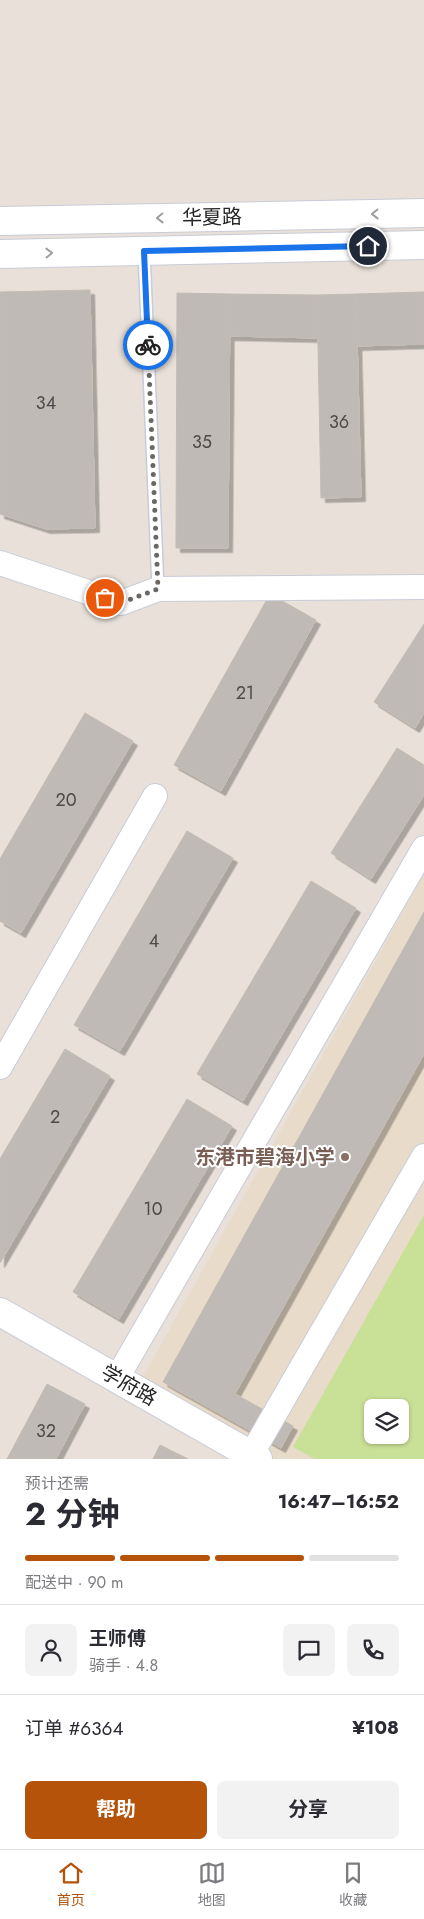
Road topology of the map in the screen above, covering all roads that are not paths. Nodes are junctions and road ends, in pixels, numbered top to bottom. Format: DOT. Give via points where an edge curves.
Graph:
graph roads {
  1 [pos="424,213"];
  2 [pos="0,221"];
  3 [pos="424,245"];
  4 [pos="144,251"];
  5 [pos="0,254"];
  6 [pos="0,563"];
  7 [pos="424,587"];
  8 [pos="158,589"];
  9 [pos="155,796"];
  10 [pos="424,848"];
  11 [pos="0,1067"];
  12 [pos="424,1156"];
  13 [pos="0,1312"];
  14 [pos="117,1378"];
  15 [pos="255,1457"];
  1 -- 2 [label="street, 华夏路, one-way"];
  3 -- 4 [label="street, 华夏路"];
  5 -- 4 [label="street, 华夏路, one-way"];
  4 -- 8 [label="lane"];
  6 -- 8 [label="street" via="120,603"];
  7 -- 8 [label="street"];
  9 -- 11 [label="street"];
  10 -- 14 [label="street"];
  12 -- 15 [label="street"];
  13 -- 14 [label="street, 学府路"];
  14 -- 15 [label="street, 学府路"];
}
